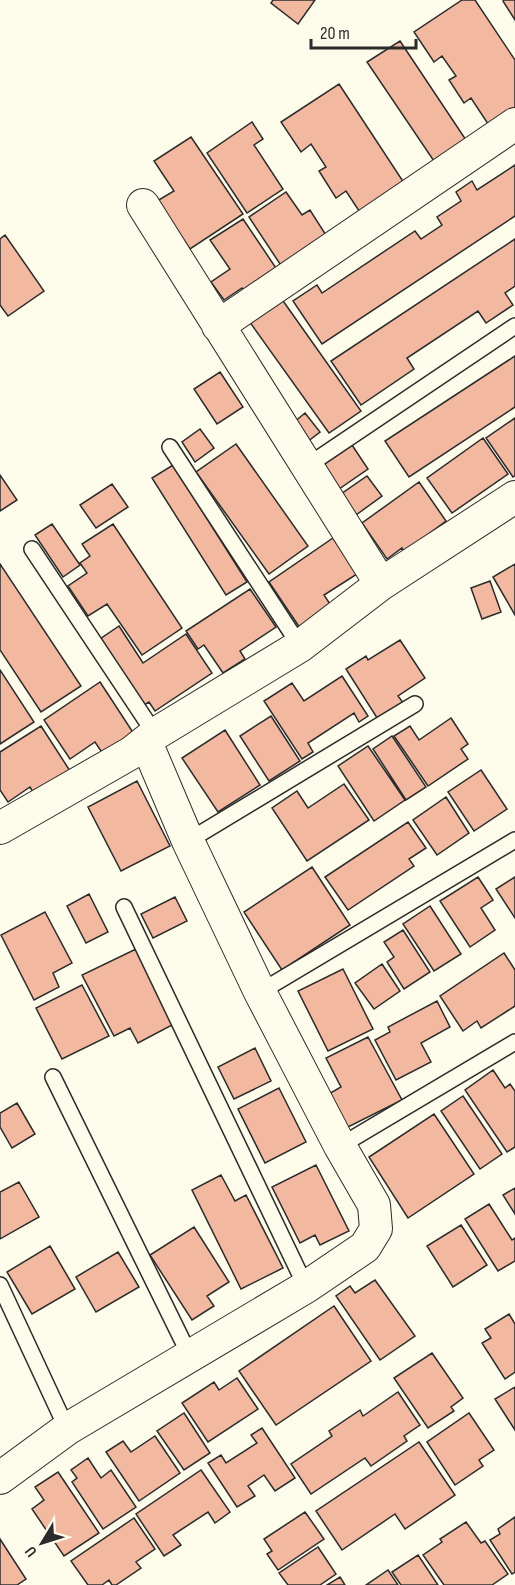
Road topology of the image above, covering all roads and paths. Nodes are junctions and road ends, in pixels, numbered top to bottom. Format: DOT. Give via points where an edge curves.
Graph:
graph roads {
  1 [pos="515,124"];
  2 [pos="143,206"];
  3 [pos="218,326"];
  4 [pos="515,326"];
  5 [pos="170,447"];
  6 [pos="307,466"];
  7 [pos="515,497"];
  8 [pos="32,549"];
  9 [pos="381,584"];
  10 [pos="300,646"];
  11 [pos="415,704"];
  12 [pos="151,738"];
  13 [pos="1,826"];
  14 [pos="515,840"];
  15 [pos="188,841"];
  16 [pos="124,907"];
  17 [pos="260,992"];
  18 [pos="515,1042"];
  19 [pos="53,1077"];
  20 [pos="340,1146"];
  21 [pos="0,1285"];
  22 [pos="306,1287"];
  23 [pos="190,1356"];
  24 [pos="67,1429"];
  25 [pos="0,1478"];
  1 -- 3 [label="street"];
  2 -- 3 [label="street"];
  3 -- 6 [label="street"];
  4 -- 6 [label="lane"];
  5 -- 10 [label="lane"];
  6 -- 9 [label="street"];
  7 -- 9 [label="street"];
  8 -- 12 [label="lane"];
  9 -- 10 [label="street"];
  10 -- 12 [label="street"];
  11 -- 15 [label="lane"];
  12 -- 13 [label="street"];
  12 -- 15 [label="street"];
  14 -- 17 [label="lane"];
  15 -- 17 [label="street"];
  16 -- 22 [label="lane"];
  17 -- 20 [label="street"];
  18 -- 20 [label="lane"];
  19 -- 23 [label="lane"];
  20 -- 22 [label="street" via="374,1205 376,1229 365,1247"];
  21 -- 24 [label="lane"];
  22 -- 23 [label="street"];
  23 -- 24 [label="street"];
  24 -- 25 [label="street"];
}
